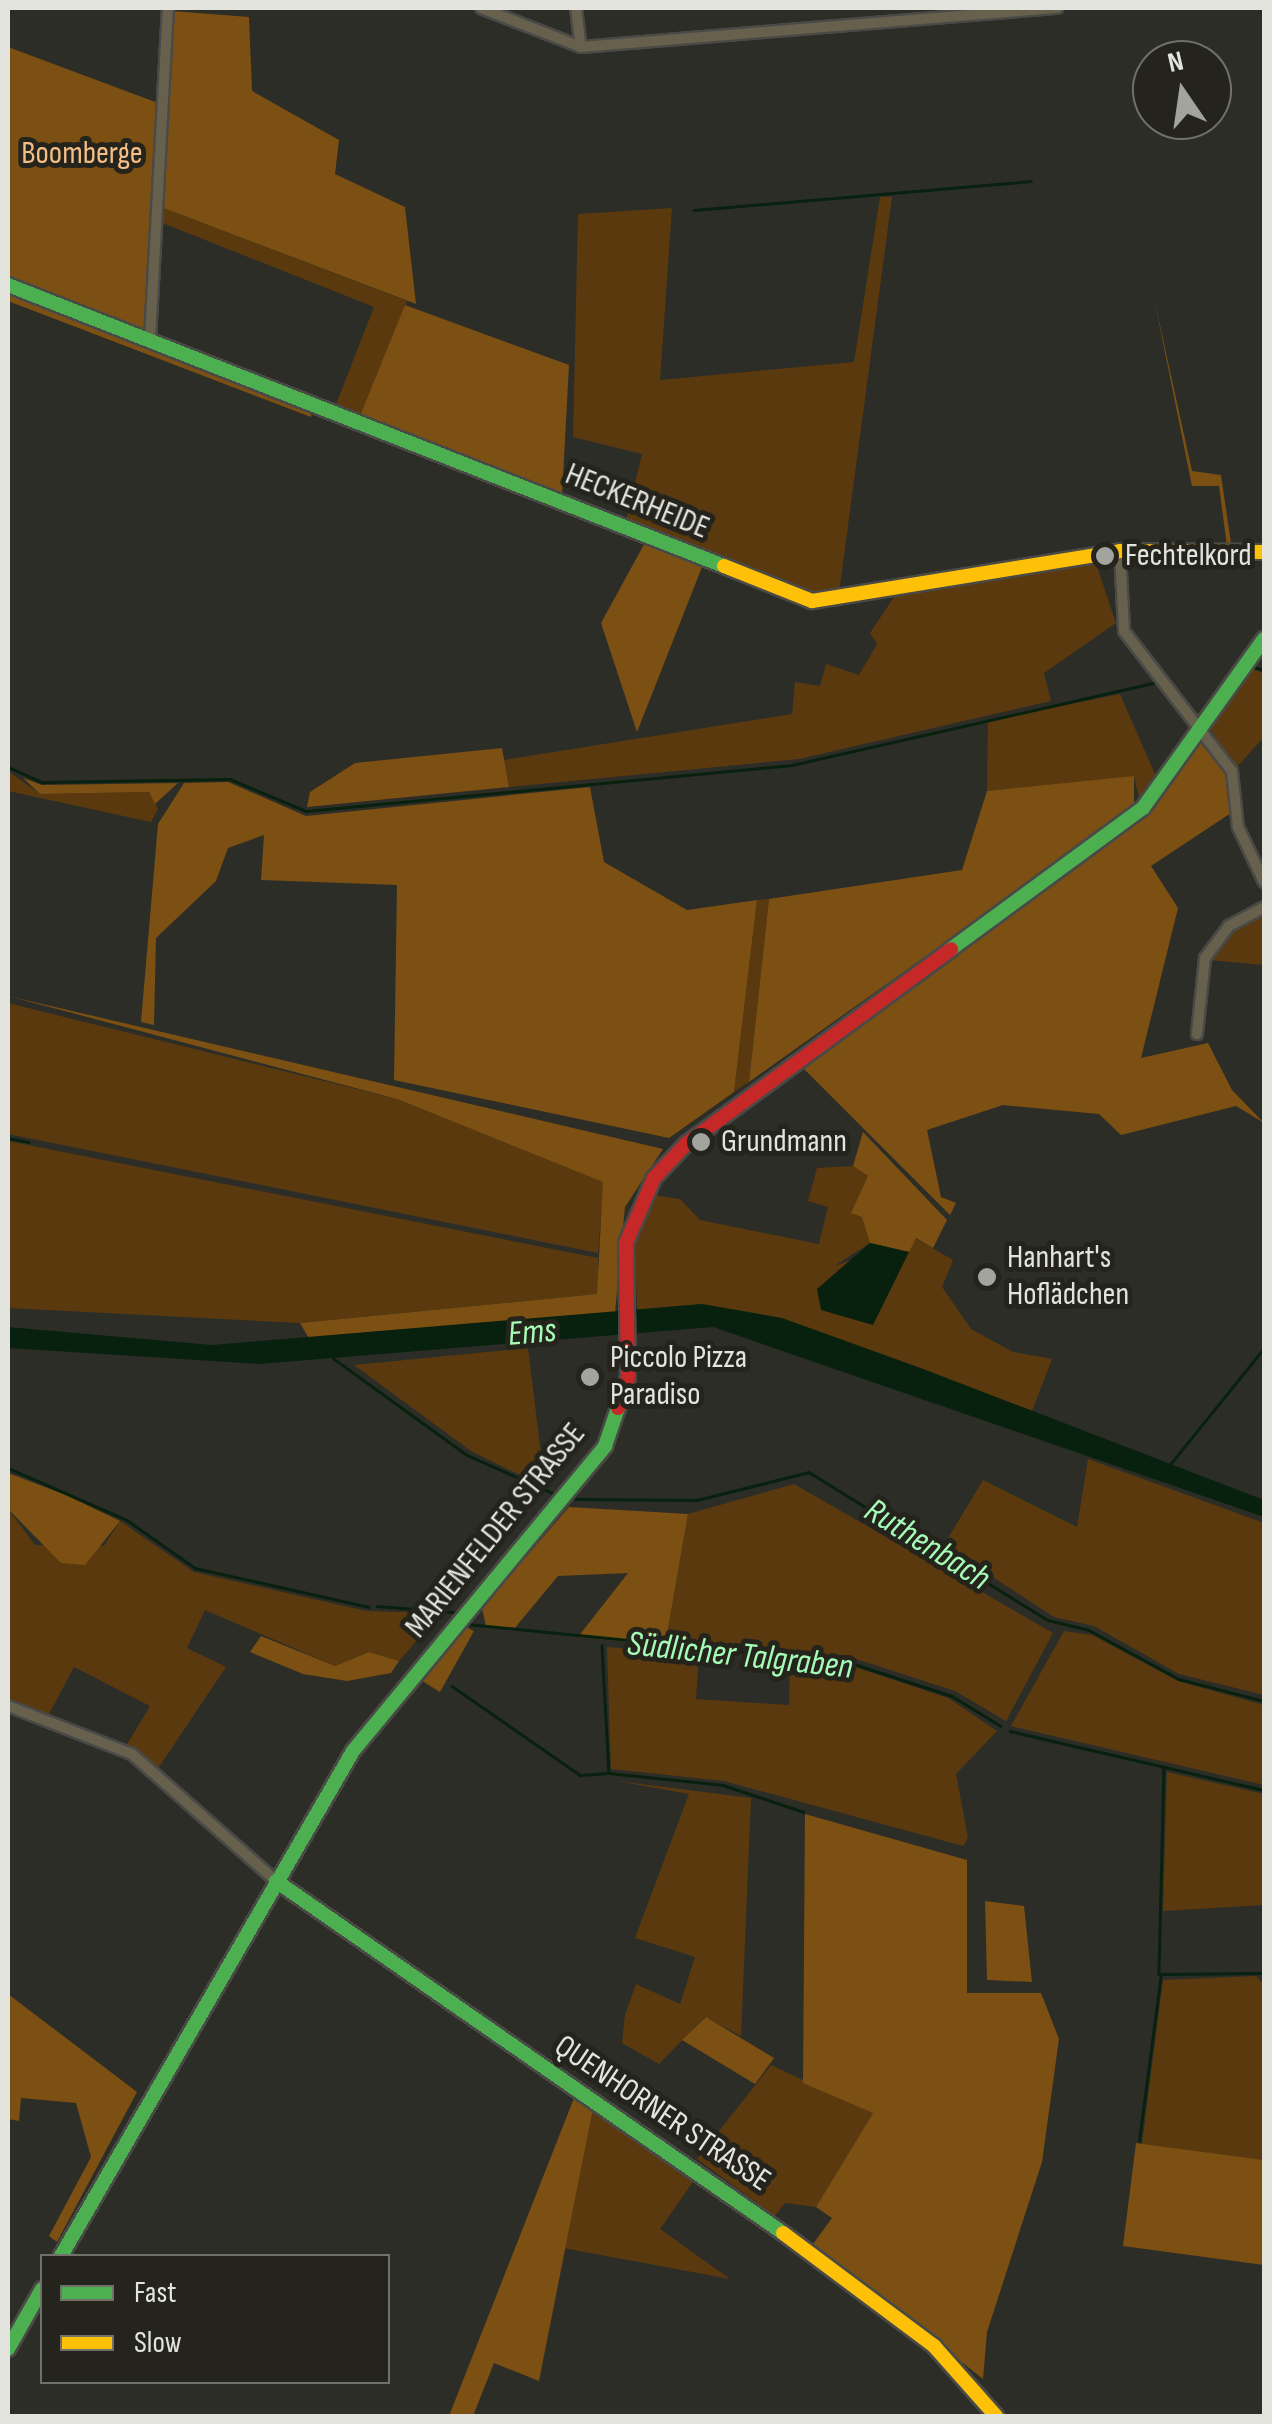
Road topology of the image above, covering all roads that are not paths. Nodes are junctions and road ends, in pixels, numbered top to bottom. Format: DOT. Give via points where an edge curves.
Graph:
graph roads {
  1 [pos="168,8"];
  2 [pos="482,8"];
  3 [pos="576,8"];
  4 [pos="1057,8"];
  5 [pos="1002,11"];
  6 [pos="581,47"];
  7 [pos="8,285"];
  8 [pos="150,339"];
  9 [pos="1120,551"];
  10 [pos="1264,552"];
  11 [pos="1264,639"];
  12 [pos="1203,727"];
  13 [pos="1264,882"];
  14 [pos="1264,907"];
  15 [pos="1197,1034"];
  16 [pos="8,1706"];
  17 [pos="276,1882"];
  18 [pos="62,2254"];
  19 [pos="40,2292"];
  20 [pos="8,2349"];
  21 [pos="996,2416"];
  1 -- 8 [label="street"];
  2 -- 6 [label="street"];
  3 -- 6 [label="street"];
  4 -- 5 [label="street"];
  5 -- 6 [label="street"];
  7 -- 8 [label="street, HECKERHEIDE"];
  8 -- 9 [label="street, HECKERHEIDE" via="812,601"];
  9 -- 10 [label="street, HECKERHEIDE"];
  9 -- 12 [label="street" via="1124,631"];
  11 -- 12 [label="street"];
  12 -- 13 [label="street" via="1239,788 1238,827"];
  12 -- 17 [label="street, MARIENFELDER STRASSE" via="1143,808 792,1066 654,1178 626,1243 629,1342 611,1434 368,1729"];
  14 -- 15 [label="street" via="1229,926 1205,958"];
  16 -- 17 [label="street" via="132,1754"];
  17 -- 18 [label="street, MARIENFELDER STRASSE"];
  17 -- 21 [label="street, QUENHORNER STRASSE" via="814,2254 934,2346"];
  19 -- 20 [label="street"];
}
